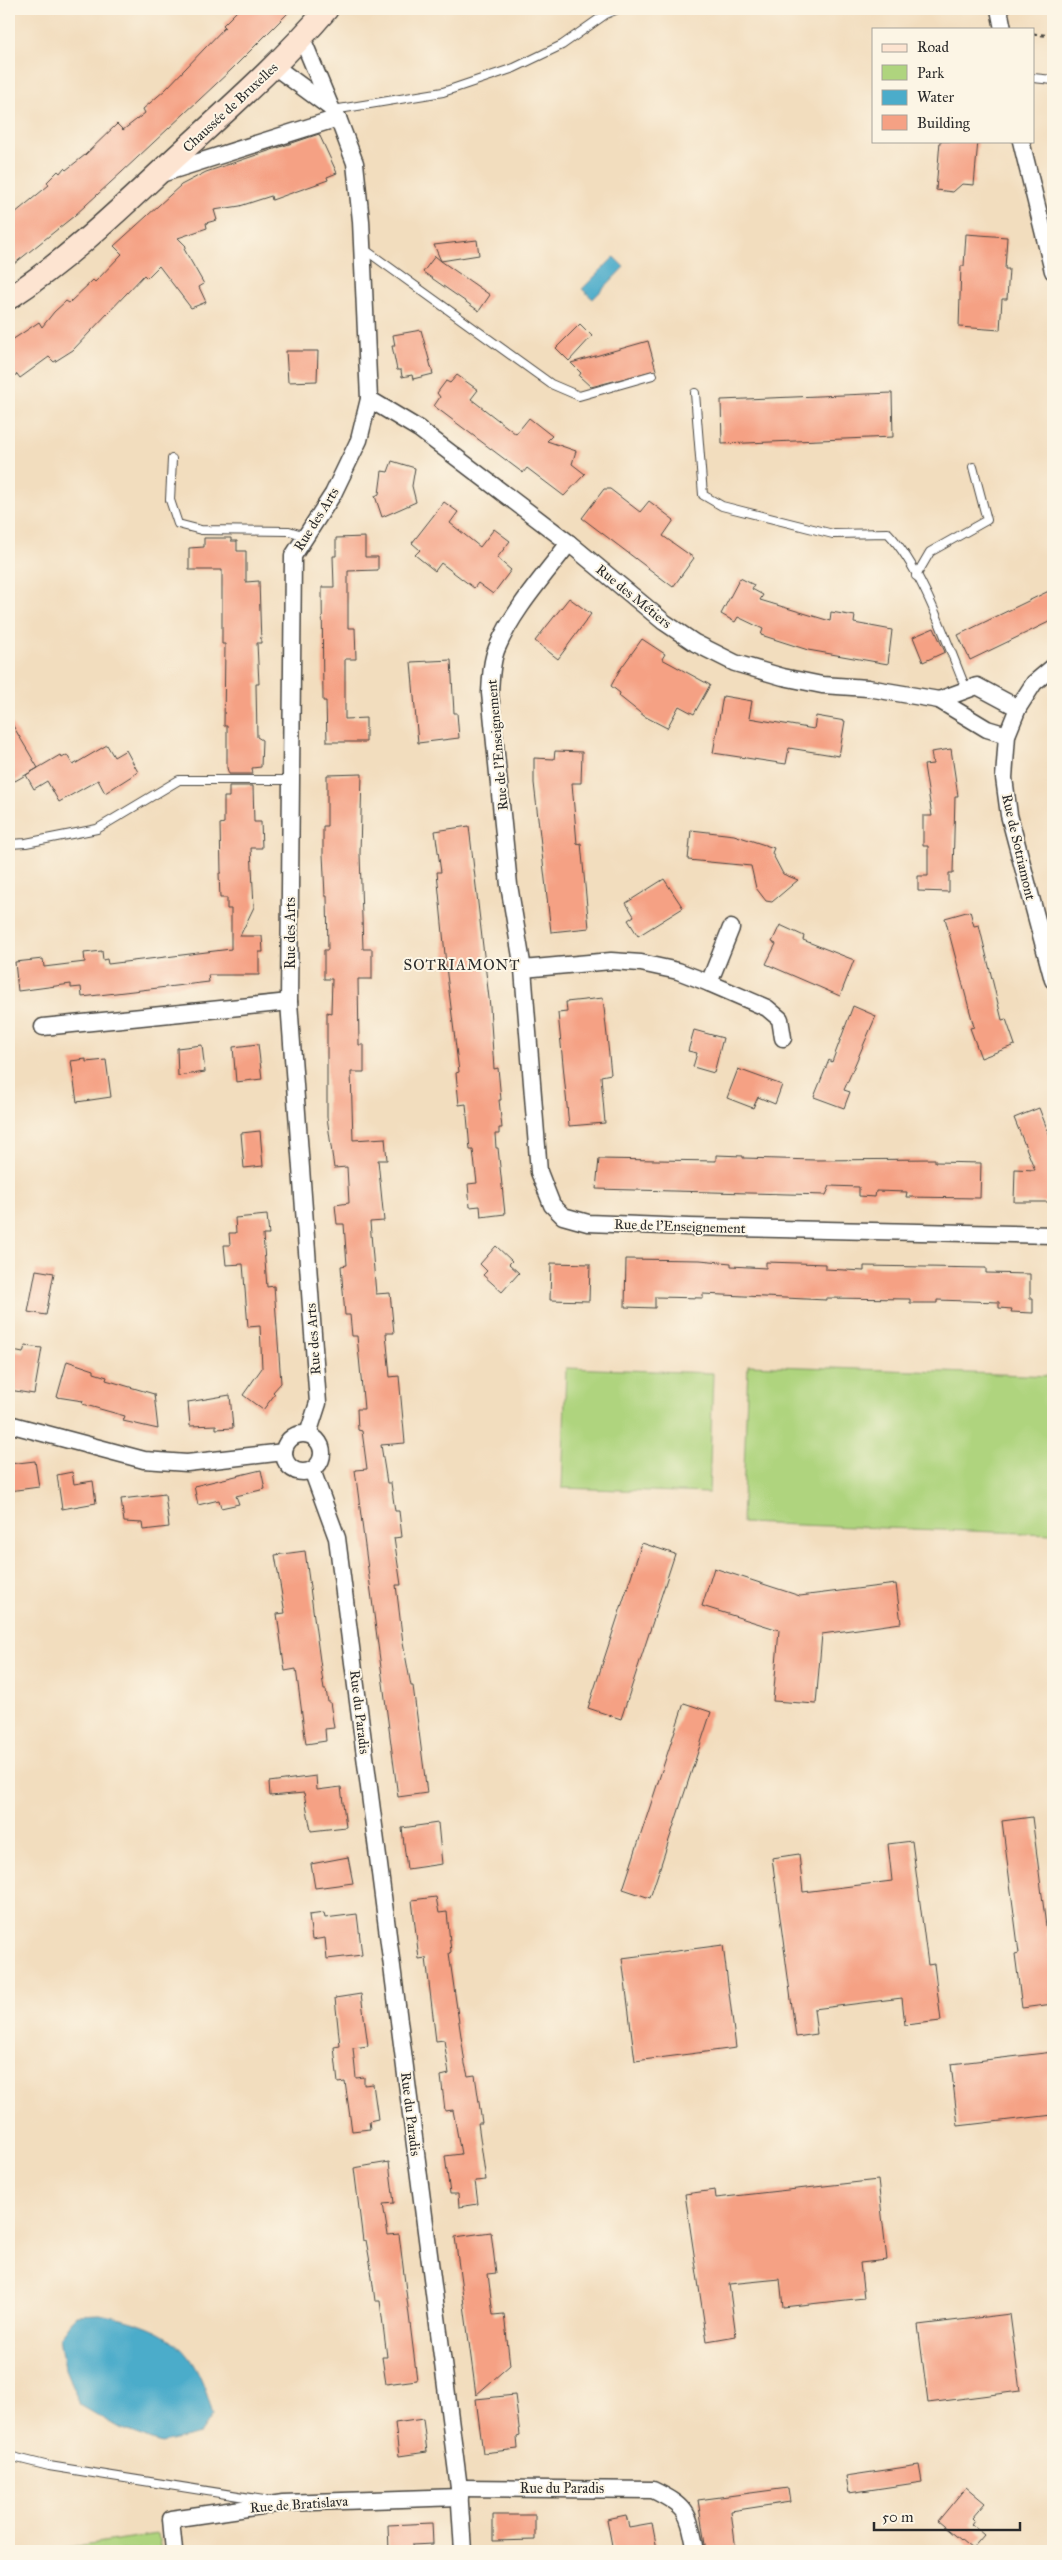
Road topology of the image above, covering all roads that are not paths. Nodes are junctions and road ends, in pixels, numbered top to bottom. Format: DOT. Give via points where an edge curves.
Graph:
graph roads {
  1 [pos="327,9"];
  2 [pos="618,9"];
  3 [pos="999,9"];
  4 [pos="1003,28"];
  5 [pos="302,38"];
  6 [pos="274,66"];
  7 [pos="1034,78"];
  8 [pos="1053,80"];
  9 [pos="334,112"];
  10 [pos="1021,142"];
  11 [pos="156,175"];
  12 [pos="362,247"];
  13 [pos="1053,271"];
  14 [pos="9,298"];
  15 [pos="653,375"];
  16 [pos="695,393"];
  17 [pos="369,399"];
  18 [pos="172,459"];
  19 [pos="972,467"];
  20 [pos="306,536"];
  21 [pos="569,543"];
  22 [pos="916,576"];
  23 [pos="1053,667"];
  24 [pos="966,689"];
  25 [pos="939,700"];
  26 [pos="1018,708"];
  27 [pos="1007,735"];
  28 [pos="291,780"];
  29 [pos="9,844"];
  30 [pos="730,928"];
  31 [pos="523,969"];
  32 [pos="1053,980"];
  33 [pos="709,983"];
  34 [pos="289,1002"];
  35 [pos="43,1027"];
  36 [pos="783,1038"];
  37 [pos="1053,1234"];
  38 [pos="9,1424"];
  39 [pos="308,1434"];
  40 [pos="284,1452"];
  41 [pos="312,1470"];
  42 [pos="9,2456"];
  43 [pos="460,2492"];
  44 [pos="283,2503"];
  45 [pos="174,2551"];
  46 [pos="463,2551"];
  47 [pos="696,2551"];
  1 -- 5 [label="main road, Chaussée de Bruxelles"];
  2 -- 9 [label="lane" via="562,45 514,68 443,92"];
  3 -- 4 [label="street"];
  5 -- 6 [label="main road, Chaussée de Bruxelles"];
  5 -- 9 [label="street, Rue des Arts"];
  6 -- 9 [label="street"];
  6 -- 11 [label="main road, Chaussée de Bruxelles"];
  7 -- 8 [label="lane"];
  9 -- 11 [label="street, Chaussée de Bruxelles"];
  9 -- 12 [label="street, Rue des Arts" via="354,163"];
  10 -- 13 [label="street"];
  11 -- 14 [label="main road, Chaussée de Bruxelles" via="49,270"];
  12 -- 15 [label="lane" via="551,384 579,396"];
  12 -- 17 [label="street, Rue des Arts"];
  16 -- 22 [label="lane" via="703,495 722,506 833,534 888,533 901,546"];
  17 -- 20 [label="street, Rue des Arts" via="359,440 333,494"];
  17 -- 21 [label="street, Rue des Métiers" via="419,429"];
  18 -- 20 [label="lane" via="170,500 178,524 201,530 289,531"];
  19 -- 22 [label="lane" via="987,520 930,552"];
  20 -- 28 [label="street, Rue des Arts" via="293,556"];
  21 -- 25 [label="street, Rue des Métiers" via="664,622 735,663 822,685 868,688"];
  21 -- 31 [label="street, Rue de l'Enseignement" via="508,626 492,668 490,693 509,885"];
  22 -- 24 [label="lane"];
  23 -- 26 [label="street, Rue de Sotriamont" via="1034,683"];
  24 -- 25 [label="street"];
  24 -- 26 [label="street" via="977,686"];
  25 -- 27 [label="street" via="987,729"];
  26 -- 27 [label="street, Rue de Sotriamont"];
  27 -- 32 [label="street, Rue de Sotriamont" via="1004,778 1009,815"];
  28 -- 29 [label="lane" via="179,780 97,829"];
  28 -- 34 [label="street, Rue des Arts"];
  30 -- 33 [label="street"];
  31 -- 33 [label="street" via="611,961 641,963 678,971"];
  31 -- 37 [label="street, Rue de l'Enseignement" via="539,1172 552,1205 563,1216 588,1222 689,1227"];
  33 -- 36 [label="street" via="767,1008 780,1019"];
  34 -- 35 [label="street"];
  34 -- 39 [label="street, Rue des Arts" via="318,1403"];
  38 -- 40 [label="street" via="144,1460 187,1463"];
  39 -- 40 [label="street" via="294,1436"];
  39 -- 41 [label="street" via="322,1448 321,1460"];
  40 -- 41 [label="street" via="288,1465 295,1470"];
  41 -- 43 [label="street, Rue du Paradis" via="338,1538"];
  42 -- 44 [label="lane" via="49,2466"];
  43 -- 44 [label="street, Rue de Bratislava"];
  43 -- 46 [label="street"];
  43 -- 47 [label="street, Rue du Paradis" via="653,2490 676,2501 688,2514"];
  44 -- 45 [label="street, Rue de Bratislava" via="171,2519"];
}
